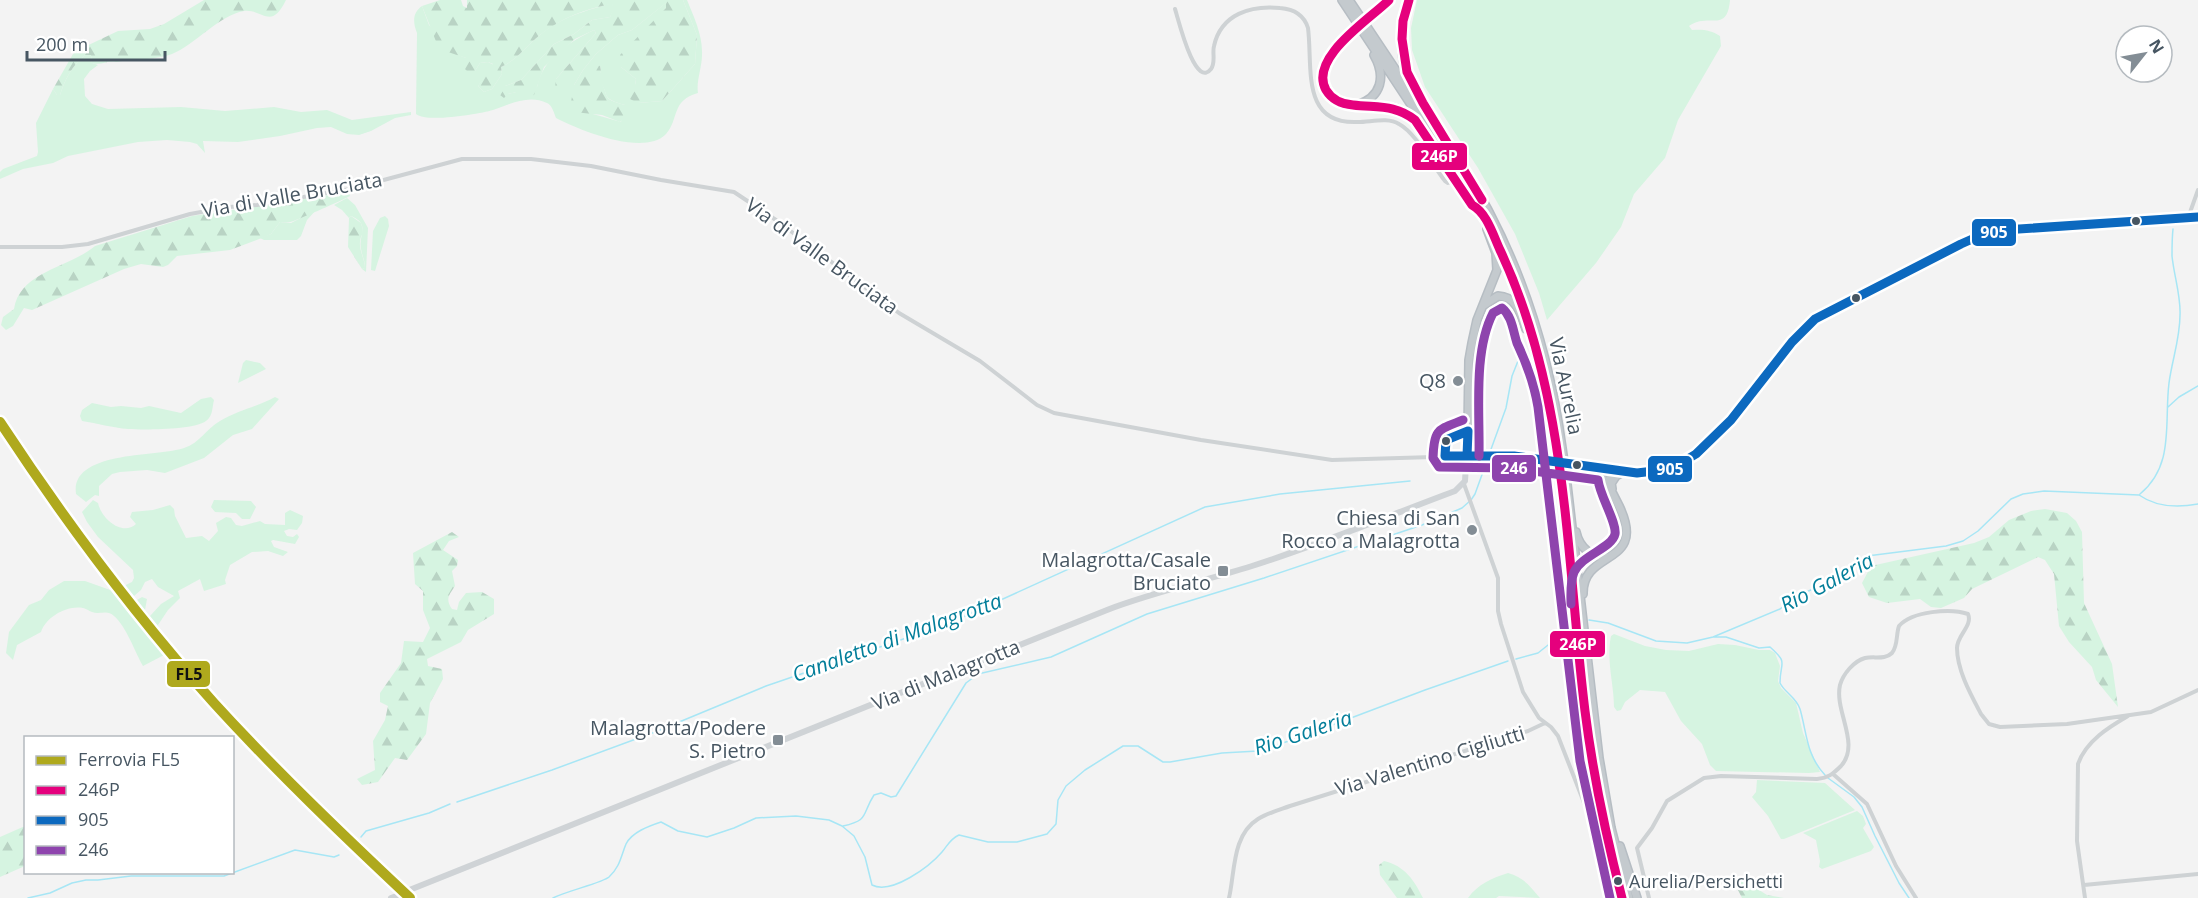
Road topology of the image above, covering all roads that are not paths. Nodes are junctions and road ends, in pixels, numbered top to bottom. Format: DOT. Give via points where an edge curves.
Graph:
graph roads {
  1 [pos="1338,0"];
  2 [pos="1342,0"];
  3 [pos="1349,0"];
  4 [pos="1389,0"];
  5 [pos="1409,0"];
  6 [pos="1175,9"];
  7 [pos="1351,106"];
  8 [pos="1456,180"];
  9 [pos="2198,190"];
  10 [pos="1478,192"];
  11 [pos="1480,209"];
  12 [pos="2198,218"];
  13 [pos="2188,219"];
  14 [pos="1486,220"];
  15 [pos="0,247"];
  16 [pos="1482,307"];
  17 [pos="1540,363"];
  18 [pos="1468,431"];
  19 [pos="1559,448"];
  20 [pos="1467,456"];
  21 [pos="1593,467"];
  22 [pos="1609,469"];
  23 [pos="1625,471"];
  24 [pos="1563,477"];
  25 [pos="1464,484"];
  26 [pos="1610,486"];
  27 [pos="1613,555"];
  28 [pos="1582,617"];
  29 [pos="1582,647"];
  30 [pos="2198,690"];
  31 [pos="2129,714"];
  32 [pos="1545,723"];
  33 [pos="1832,775"];
  34 [pos="1605,797"];
  35 [pos="1597,836"];
  36 [pos="2198,874"];
  37 [pos="2084,885"];
  38 [pos="407,891"];
  39 [pos="399,895"];
  40 [pos="391,898"];
  41 [pos="1229,898"];
  42 [pos="1622,898"];
  43 [pos="1629,898"];
  44 [pos="1637,898"];
  45 [pos="1646,898"];
  46 [pos="1916,898"];
  47 [pos="2085,898"];
  1 -- 7 [label="highway" via="1376,58 1381,76 1374,96"];
  2 -- 11 [label="highway, Via Aurelia"];
  3 -- 10 [label="highway, Via Aurelia"];
  4 -- 7 [label="highway, bridge" via="1343,42 1323,70 1327,91"];
  5 -- 10 [label="highway" via="1401,40 1406,73"];
  6 -- 8 [label="street" via="1192,60 1205,72 1213,65 1215,41 1236,14 1264,7 1296,12 1307,26 1311,87 1323,110 1341,122 1400,124 1445,182"];
  7 -- 8 [label="highway" via="1389,106 1408,114"];
  8 -- 11 [label="highway" via="1472,205"];
  9 -- 13 [label="street"];
  10 -- 19 [label="highway, Via Aurelia" via="1503,239 1531,312 1551,381"];
  11 -- 14 [label="highway, Via Aurelia"];
  12 -- 13 [label="main road"];
  13 -- 23 [label="main road" via="2004,230 1966,241 1810,324 1737,414 1683,464 1654,473"];
  14 -- 16 [label="highway" via="1498,262"];
  14 -- 17 [label="highway, Via Aurelia" via="1515,284"];
  15 -- 20 [label="street, Via di Valle Bruciata" via="88,244 190,214 350,189 462,159 580,164 734,192 893,309 980,361 1051,412 1325,459"];
  16 -- 17 [label="highway" via="1498,296 1513,301"];
  16 -- 18 [label="highway" via="1469,360"];
  17 -- 19 [label="highway, Via Aurelia"];
  18 -- 20 [label="main road"];
  19 -- 24 [label="highway, Via Aurelia, bridge"];
  20 -- 21 [label="main road" via="1512,456"];
  20 -- 25 [label="main road"];
  21 -- 22 [label="main road"];
  21 -- 26 [label="highway"];
  22 -- 23 [label="main road"];
  22 -- 26 [label="highway" via="1606,475"];
  23 -- 26 [label="highway"];
  24 -- 27 [label="highway" via="1571,493 1578,541 1595,556"];
  24 -- 28 [label="highway, Via Aurelia"];
  24 -- 29 [label="highway, Via Aurelia"];
  25 -- 32 [label="street, Via Valentino Cigliutti" via="1498,578 1498,611 1506,642 1530,705"];
  25 -- 38 [label="main road, Via di Malagrotta" via="1302,549 1107,610"];
  26 -- 27 [label="highway" via="1627,529 1623,545"];
  27 -- 28 [label="highway" via="1586,575"];
  28 -- 29 [label="highway, Via Aurelia"];
  29 -- 34 [label="highway, Via Aurelia"];
  29 -- 42 [label="highway, Via Aurelia" via="1596,784"];
  30 -- 31 [label="street" via="2155,710"];
  31 -- 33 [label="street" via="2052,726 1992,725 1979,711 1958,659 1958,641 1970,621 1968,614 1919,613 1899,626 1891,654 1861,660 1842,679 1840,693 1849,750"];
  31 -- 37 [label="street" via="2091,744 2078,764 2077,841"];
  32 -- 35 [label="street" via="1558,736"];
  32 -- 41 [label="street, Via Valentino Cigliutti" via="1262,817 1240,840"];
  33 -- 45 [label="street" via="1709,777 1671,798 1636,848 1648,890"];
  33 -- 46 [label="street" via="1867,803 1896,866"];
  34 -- 43 [label="highway, Via Aurelia"];
  34 -- 44 [label="highway"];
  36 -- 37 [label="street"];
  37 -- 47 [label="street"];
  39 -- 40 [label="main road"];
}
